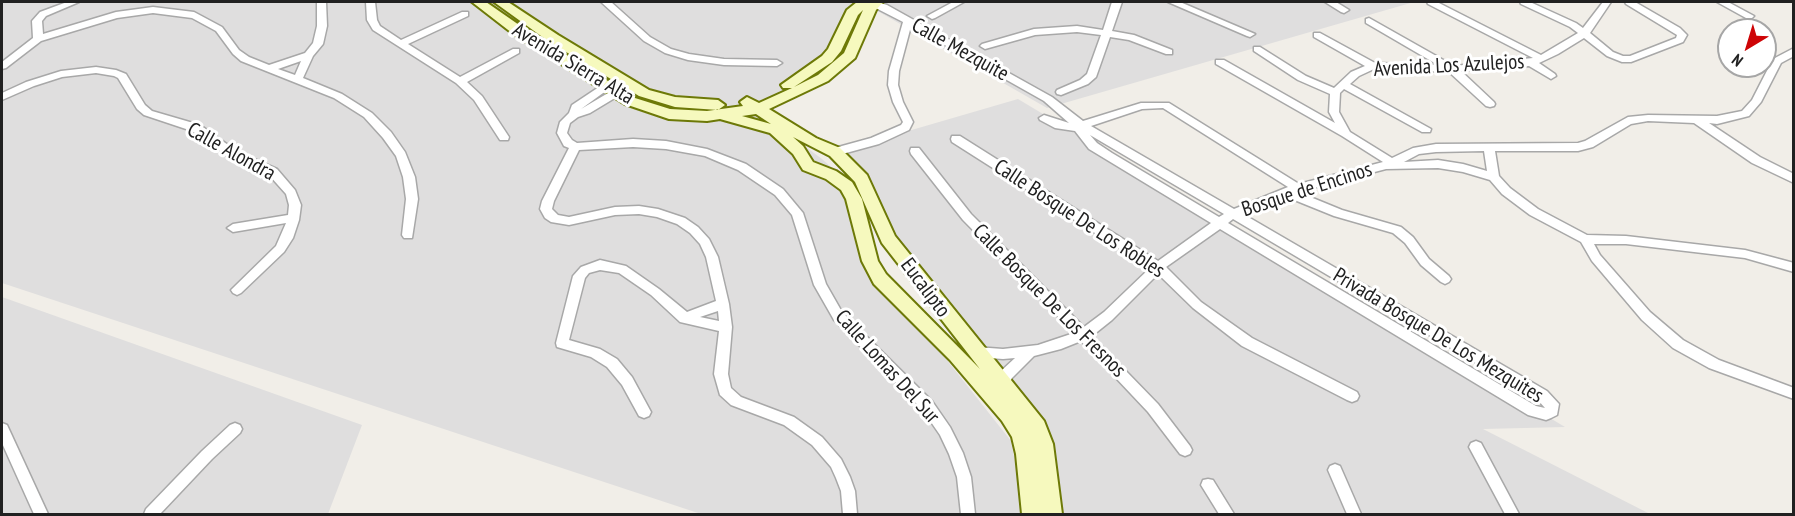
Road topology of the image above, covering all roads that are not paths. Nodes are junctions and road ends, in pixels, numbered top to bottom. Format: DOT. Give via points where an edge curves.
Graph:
graph roads {
  1 [pos="74,2"];
  2 [pos="322,2"];
  3 [pos="370,2"];
  4 [pos="478,2"];
  5 [pos="500,2"];
  6 [pos="606,2"];
  7 [pos="959,2"];
  8 [pos="1117,2"];
  9 [pos="1173,2"];
  10 [pos="1330,2"];
  11 [pos="1431,2"];
  12 [pos="1524,2"];
  13 [pos="1607,2"];
  14 [pos="1629,2"];
  15 [pos="1722,2"];
  16 [pos="875,3"];
  17 [pos="1344,10"];
  18 [pos="465,14"];
  19 [pos="932,16"];
  20 [pos="1749,16"];
  21 [pos="908,21"];
  22 [pos="1369,21"];
  23 [pos="1108,32"];
  24 [pos="1585,33"];
  25 [pos="1250,34"];
  26 [pos="1317,35"];
  27 [pos="38,39"];
  28 [pos="400,44"];
  29 [pos="985,46"];
  30 [pos="1257,49"];
  31 [pos="516,51"];
  32 [pos="1794,51"];
  33 [pos="1169,52"];
  34 [pos="308,55"];
  35 [pos="1542,59"];
  36 [pos="1220,62"];
  37 [pos="777,63"];
  38 [pos="1531,63"];
  39 [pos="2,66"];
  40 [pos="1373,66"];
  41 [pos="267,69"];
  42 [pos="1452,69"];
  43 [pos="1551,76"];
  44 [pos="298,79"];
  45 [pos="460,81"];
  46 [pos="617,86"];
  47 [pos="1339,88"];
  48 [pos="1061,92"];
  49 [pos="2,97"];
  50 [pos="785,98"];
  51 [pos="1490,104"];
  52 [pos="747,107"];
  53 [pos="721,115"];
  54 [pos="1044,118"];
  55 [pos="1698,121"];
  56 [pos="1077,124"];
  57 [pos="1426,129"];
  58 [pos="776,130"];
  59 [pos="1346,134"];
  60 [pos="504,136"];
  61 [pos="956,139"];
  62 [pos="802,142"];
  63 [pos="574,147"];
  64 [pos="1489,148"];
  65 [pos="915,151"];
  66 [pos="835,152"];
  67 [pos="1391,165"];
  68 [pos="850,166"];
  69 [pos="831,175"];
  70 [pos="1494,177"];
  71 [pos="1794,178"];
  72 [pos="1312,184"];
  73 [pos="1293,191"];
  74 [pos="1320,204"];
  75 [pos="1232,214"];
  76 [pos="293,218"];
  77 [pos="1219,222"];
  78 [pos="233,228"];
  79 [pos="408,235"];
  80 [pos="1585,239"];
  81 [pos="1158,267"];
  82 [pos="1794,268"];
  83 [pos="1445,279"];
  84 [pos="237,290"];
  85 [pos="723,304"];
  86 [pos="684,318"];
  87 [pos="726,327"];
  88 [pos="1085,334"];
  89 [pos="1030,351"];
  90 [pos="976,352"];
  91 [pos="1002,383"];
  92 [pos="1794,394"];
  93 [pos="1352,396"];
  94 [pos="644,412"];
  95 [pos="2,429"];
  96 [pos="235,429"];
  97 [pos="1476,447"];
  98 [pos="1185,450"];
  99 [pos="1335,470"];
  100 [pos="1208,485"];
  101 [pos="41,514"];
  102 [pos="151,514"];
  103 [pos="850,514"];
  104 [pos="968,514"];
  105 [pos="1032,514"];
  106 [pos="1052,514"];
  107 [pos="1227,514"];
  108 [pos="1354,514"];
  109 [pos="1512,514"];
  1 -- 27 [label="street" via="43,14 37,21"];
  2 -- 34 [label="street" via="318,44"];
  3 -- 28 [label="street" via="376,28"];
  4 -- 46 [label="street, Avenida Sierra Alta" via="516,30"];
  5 -- 46 [label="street, Avenida Sierra Alta"];
  6 -- 37 [label="street" via="647,39 668,51 724,62"];
  7 -- 19 [label="street"];
  8 -- 23 [label="street"];
  9 -- 25 [label="street"];
  10 -- 17 [label="street"];
  11 -- 35 [label="street"];
  12 -- 24 [label="street"];
  13 -- 24 [label="street, Avenida Los Azulejos"];
  14 -- 24 [label="street" via="1677,30 1682,35 1680,40 1626,59 1610,54"];
  15 -- 20 [label="street"];
  16 -- 21 [label="street, Calle Mezquite"];
  16 -- 50 [label="street" via="850,55 823,78"];
  16 -- 52 [label="street" via="852,13 834,51 826,59"];
  18 -- 28 [label="street"];
  21 -- 56 [label="street, Calle Mezquite" via="1035,92"];
  21 -- 66 [label="street" via="893,85 908,122 892,134"];
  22 -- 42 [label="street"];
  23 -- 29 [label="street" via="1034,32"];
  23 -- 33 [label="street" via="1143,40"];
  23 -- 48 [label="street" via="1092,75"];
  24 -- 35 [label="street, Avenida Los Azulejos"];
  26 -- 40 [label="street"];
  27 -- 39 [label="street"];
  27 -- 41 [label="street" via="116,15 168,11 208,21 236,52"];
  28 -- 45 [label="street"];
  30 -- 47 [label="street" via="1302,78"];
  31 -- 45 [label="street"];
  32 -- 55 [label="street" via="1778,61 1745,114"];
  34 -- 41 [label="street"];
  34 -- 44 [label="street"];
  35 -- 38 [label="street, Avenida Los Azulejos"];
  36 -- 59 [label="street"];
  38 -- 42 [label="street, Avenida Los Azulejos"];
  38 -- 43 [label="street"];
  40 -- 42 [label="street, Avenida Los Azulejos"];
  40 -- 47 [label="street, Avenida Los Azulejos" via="1355,74"];
  41 -- 44 [label="street"];
  42 -- 51 [label="street"];
  44 -- 79 [label="street" via="338,96 368,115 392,142 409,177 412,199"];
  45 -- 60 [label="street" via="478,98"];
  46 -- 52 [label="street, Avenida Sierra Alta" via="675,102"];
  46 -- 53 [label="street, Avenida Sierra Alta" via="630,101 669,114"];
  46 -- 63 [label="street" via="565,122 562,133"];
  47 -- 57 [label="street"];
  47 -- 59 [label="street" via="1334,112"];
  49 -- 76 [label="street, Calle Alondra" via="61,74 96,70 116,73 148,113 196,128 234,155 273,172 291,193 295,205"];
  50 -- 52 [label="street"];
  50 -- 62 [label="street" via="784,109"];
  52 -- 53 [label="street, Avenida Sierra Alta"];
  52 -- 58 [label="street, Eucalipto"];
  52 -- 62 [label="street, Eucalipto"];
  53 -- 58 [label="street"];
  54 -- 56 [label="street" via="1065,127"];
  55 -- 64 [label="street" via="1628,121 1578,147"];
  55 -- 71 [label="street" via="1756,160"];
  56 -- 73 [label="street" via="1141,106 1165,105"];
  56 -- 75 [label="street"];
  56 -- 77 [label="street" via="1100,151"];
  58 -- 62 [label="street, Eucalipto"];
  59 -- 67 [label="street"];
  61 -- 81 [label="street, Calle Bosque De Los Robles"];
  62 -- 66 [label="street, Eucalipto"];
  62 -- 69 [label="street, Eucalipto" via="808,166"];
  63 -- 85 [label="street" via="548,201 549,215 569,221 639,210 681,221 705,242"];
  63 -- 104 [label="street, Calle Lomas Del Sur" via="633,142 707,153 742,167 779,192 797,213 820,285 838,316 927,405 945,431 964,477"];
  64 -- 67 [label="street" via="1417,151"];
  64 -- 70 [label="street"];
  65 -- 88 [label="street, Calle Bosque De Los Fresnos" via="967,218"];
  66 -- 68 [label="street, Eucalipto"];
  67 -- 70 [label="street" via="1437,164"];
  67 -- 72 [label="street, Bosque de Encinos"];
  68 -- 69 [label="street"];
  68 -- 90 [label="street, Eucalipto" via="868,190 894,247"];
  69 -- 105 [label="street, Eucalipto" via="846,186 854,199 870,261 880,279 956,355 1016,424 1026,454"];
  70 -- 80 [label="street" via="1527,207"];
  72 -- 73 [label="street, Bosque de Encinos"];
  72 -- 74 [label="street"];
  73 -- 74 [label="street"];
  73 -- 75 [label="street, Bosque de Encinos"];
  74 -- 83 [label="street" via="1397,230"];
  75 -- 77 [label="street, Bosque de Encinos"];
  75 -- 77 [label="street, Privada Bosque De Los Mezquites" via="1542,396 1552,404 1552,411 1533,411"];
  76 -- 78 [label="street"];
  76 -- 84 [label="street" via="280,249"];
  77 -- 81 [label="street, Bosque de Encinos"];
  80 -- 82 [label="street" via="1745,254"];
  80 -- 92 [label="street" via="1596,258 1646,316 1678,344 1714,364"];
  81 -- 88 [label="street, Bosque de Encinos"];
  81 -- 93 [label="street, Calle Bosque De Los Robles" via="1197,305 1247,342"];
  85 -- 86 [label="street"];
  85 -- 87 [label="street"];
  86 -- 87 [label="street"];
  86 -- 94 [label="street" via="622,269 610,265 591,267 579,276 562,343 612,363"];
  87 -- 103 [label="street" via="721,374 725,391 735,401 804,429 817,441 843,477"];
  88 -- 89 [label="street, Bosque de Encinos"];
  88 -- 98 [label="street, Calle Bosque De Los Fresnos" via="1153,408"];
  89 -- 90 [label="street, Bosque de Encinos"];
  89 -- 91 [label="street"];
  90 -- 91 [label="street, Eucalipto"];
  91 -- 106 [label="street, Eucalipto" via="1037,427 1043,444"];
  95 -- 101 [label="street"];
  96 -- 102 [label="street"];
  97 -- 109 [label="street"];
  99 -- 108 [label="street"];
  100 -- 107 [label="street"];
}
